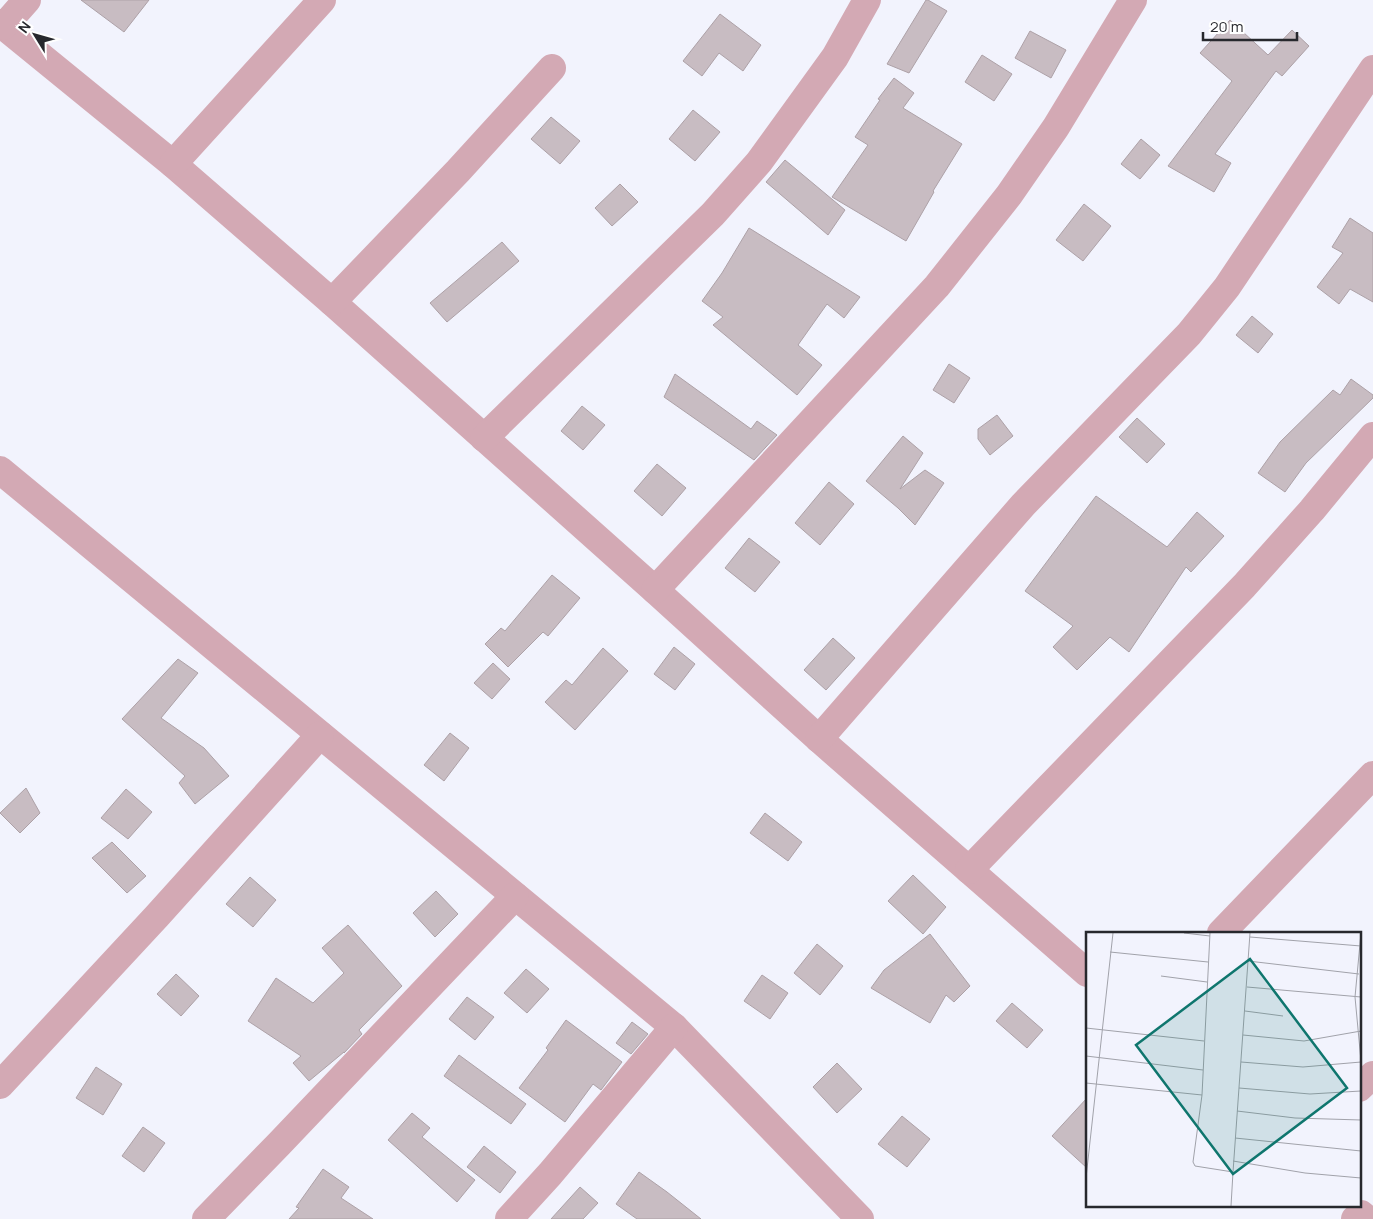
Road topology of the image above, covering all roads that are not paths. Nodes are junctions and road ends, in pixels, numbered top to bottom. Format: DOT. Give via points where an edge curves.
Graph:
graph roads {
  1 [pos="27,0"];
  2 [pos="322,0"];
  3 [pos="867,0"];
  4 [pos="1133,0"];
  5 [pos="2,24"];
  6 [pos="552,68"];
  7 [pos="1373,69"];
  8 [pos="173,164"];
  9 [pos="332,302"];
  10 [pos="1373,436"];
  11 [pos="484,438"];
  12 [pos="0,470"];
  13 [pos="655,590"];
  14 [pos="320,735"];
  15 [pos="819,739"];
  16 [pos="1373,775"];
  17 [pos="969,870"];
  18 [pos="515,896"];
  19 [pos="1222,932"];
  20 [pos="1086,972"];
  21 [pos="674,1027"];
  22 [pos="1373,1075"];
  23 [pos="0,1086"];
  24 [pos="1360,1087"];
  25 [pos="206,1219"];
  26 [pos="509,1219"];
  27 [pos="860,1219"];
  1 -- 5 [label="street"];
  2 -- 8 [label="street"];
  3 -- 11 [label="street" via="835,57 760,162 713,214"];
  4 -- 13 [label="street" via="1056,127 1009,196 937,286"];
  5 -- 8 [label="street"];
  6 -- 9 [label="street"];
  7 -- 15 [label="street" via="1227,287 1189,334 1023,505"];
  8 -- 9 [label="street"];
  9 -- 11 [label="street"];
  10 -- 17 [label="street" via="1244,586"];
  11 -- 13 [label="street"];
  12 -- 14 [label="street"];
  13 -- 15 [label="street"];
  14 -- 18 [label="street"];
  14 -- 23 [label="street"];
  15 -- 17 [label="street"];
  16 -- 19 [label="street"];
  17 -- 20 [label="street"];
  18 -- 21 [label="street"];
  18 -- 25 [label="street"];
  21 -- 26 [label="street"];
  21 -- 27 [label="street"];
  22 -- 24 [label="street"];
}
